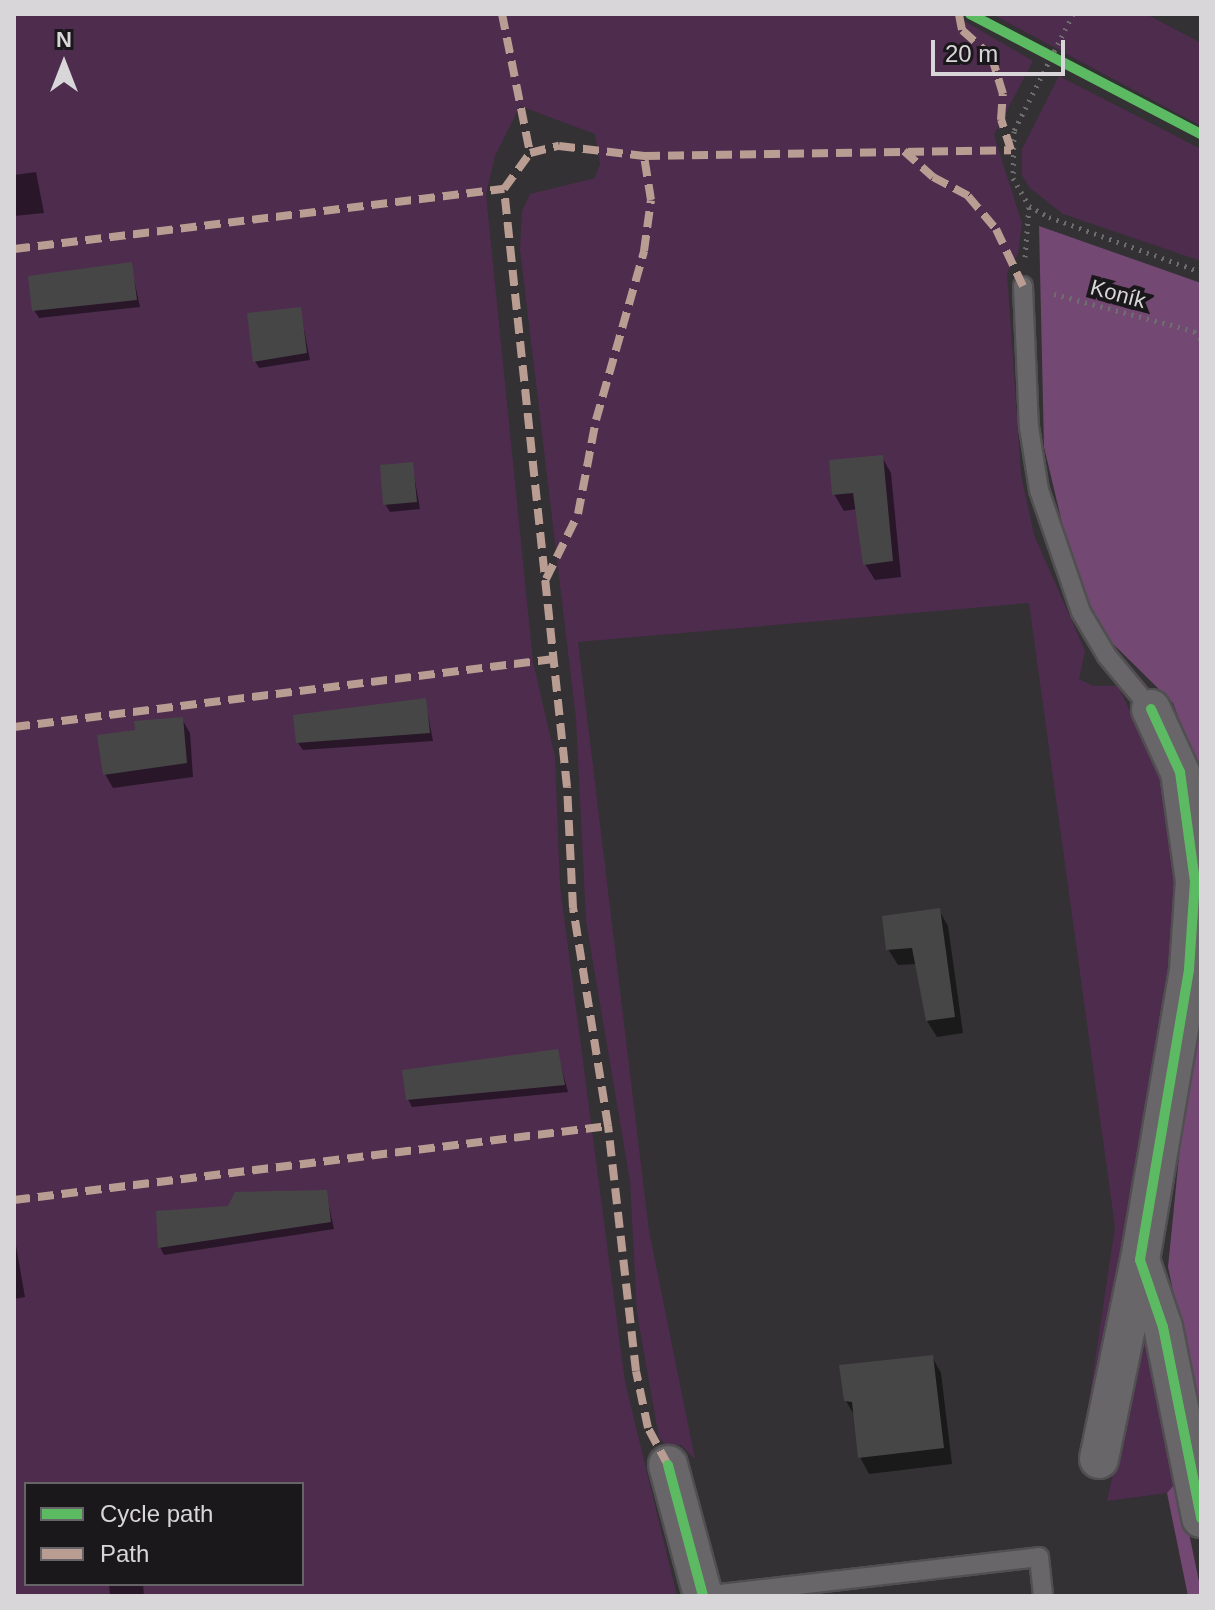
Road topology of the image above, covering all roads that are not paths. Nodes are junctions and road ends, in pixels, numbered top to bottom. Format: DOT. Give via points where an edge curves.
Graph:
graph roads {
  1 [pos="1023,286"];
  2 [pos="1151,709"];
  3 [pos="1195,970"];
  4 [pos="1140,1260"];
  5 [pos="1099,1459"];
  6 [pos="668,1465"];
  7 [pos="1201,1518"];
  8 [pos="703,1596"];
  9 [pos="1043,1596"];
  1 -- 2 [label="lane" via="1029,427 1039,490 1081,612 1107,656"];
  2 -- 3 [label="street" via="1180,772 1194,852"];
  3 -- 4 [label="street"];
  4 -- 5 [label="street"];
  4 -- 7 [label="street" via="1163,1327"];
  6 -- 8 [label="street"];
  8 -- 9 [label="lane" via="1039,1557"];
}
